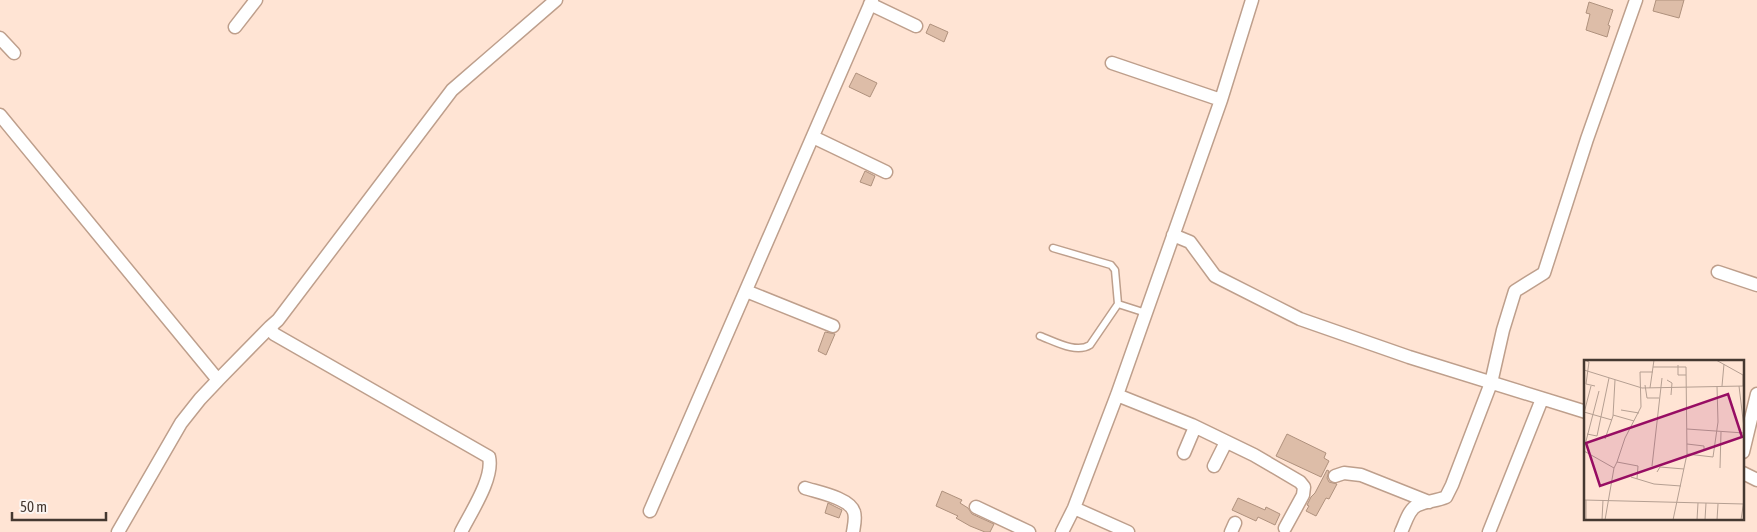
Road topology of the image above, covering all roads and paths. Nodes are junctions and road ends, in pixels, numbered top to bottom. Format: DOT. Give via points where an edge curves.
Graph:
graph roads {
  1 [pos="256,0"];
  2 [pos="556,0"];
  3 [pos="1252,0"];
  4 [pos="1636,0"];
  5 [pos="871,2"];
  6 [pos="916,26"];
  7 [pos="235,27"];
  8 [pos="0,38"];
  9 [pos="14,53"];
  10 [pos="1112,63"];
  11 [pos="1221,100"];
  12 [pos="0,115"];
  13 [pos="813,137"];
  14 [pos="886,172"];
  15 [pos="1173,235"];
  16 [pos="1052,248"];
  17 [pos="1718,272"];
  18 [pos="1757,285"];
  19 [pos="746,291"];
  20 [pos="1118,304"];
  21 [pos="1146,313"];
  22 [pos="833,326"];
  23 [pos="270,327"];
  24 [pos="1040,336"];
  25 [pos="218,380"];
  26 [pos="1491,383"];
  27 [pos="1757,394"];
  28 [pos="1117,396"];
  29 [pos="1542,399"];
  30 [pos="1584,411"];
  31 [pos="1195,427"];
  32 [pos="1226,442"];
  33 [pos="1744,448"];
  34 [pos="1184,453"];
  35 [pos="1214,466"];
  36 [pos="1744,474"];
  37 [pos="1335,476"];
  38 [pos="1757,480"];
  39 [pos="804,488"];
  40 [pos="1430,502"];
  41 [pos="976,507"];
  42 [pos="1074,508"];
  43 [pos="650,511"];
  44 [pos="1285,528"];
  45 [pos="118,532"];
  46 [pos="461,532"];
  47 [pos="853,532"];
  48 [pos="1029,532"];
  49 [pos="1062,532"];
  50 [pos="1128,532"];
  51 [pos="1401,532"];
  52 [pos="1489,532"];
  1 -- 7 [label="street"];
  2 -- 23 [label="street" via="452,90"];
  3 -- 11 [label="street"];
  4 -- 26 [label="street" via="1544,273 1515,290"];
  5 -- 6 [label="street"];
  5 -- 13 [label="street"];
  8 -- 9 [label="street"];
  10 -- 11 [label="street"];
  11 -- 15 [label="street"];
  12 -- 25 [label="street"];
  13 -- 14 [label="street"];
  13 -- 19 [label="street"];
  15 -- 21 [label="street"];
  15 -- 26 [label="street" via="1190,242 1215,276 1300,319"];
  16 -- 20 [label="lane" via="1111,266 1115,270"];
  17 -- 18 [label="street"];
  19 -- 22 [label="street"];
  19 -- 43 [label="street"];
  20 -- 21 [label="lane"];
  20 -- 24 [label="lane" via="1084,349"];
  21 -- 28 [label="street"];
  23 -- 25 [label="street"];
  23 -- 46 [label="street" via="274,334 489,457 489,475"];
  25 -- 45 [label="street" via="180,423"];
  26 -- 29 [label="street"];
  26 -- 40 [label="street" via="1446,497"];
  27 -- 33 [label="street"];
  28 -- 31 [label="street"];
  28 -- 42 [label="street"];
  29 -- 30 [label="street"];
  29 -- 52 [label="street"];
  31 -- 32 [label="street"];
  31 -- 34 [label="street"];
  32 -- 35 [label="street"];
  32 -- 44 [label="street" via="1254,455 1304,487"];
  36 -- 38 [label="street"];
  37 -- 40 [label="street" via="1344,473 1360,475"];
  39 -- 47 [label="street" via="851,505 855,513"];
  40 -- 51 [label="street" via="1416,505"];
  41 -- 48 [label="street"];
  42 -- 49 [label="street"];
  42 -- 50 [label="street"];
}
